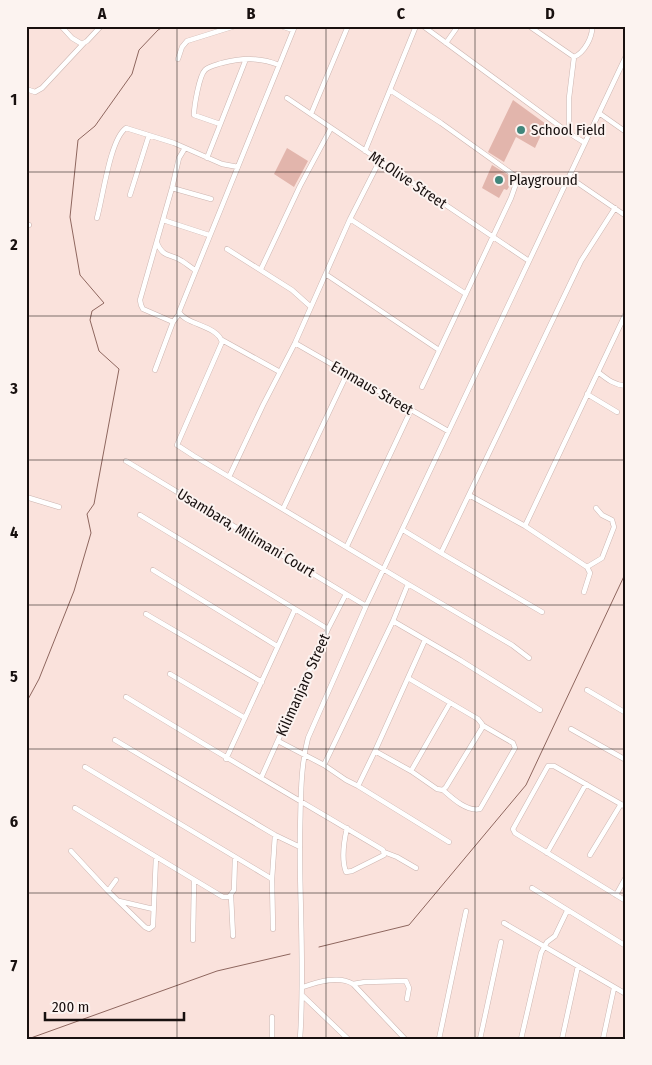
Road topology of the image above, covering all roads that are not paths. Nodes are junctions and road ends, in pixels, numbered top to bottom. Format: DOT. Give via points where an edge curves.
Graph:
graph roads {
  1 [pos="61,26"];
  2 [pos="101,26"];
  3 [pos="235,26"];
  4 [pos="281,26"];
  5 [pos="348,26"];
  6 [pos="416,26"];
  7 [pos="423,26"];
  8 [pos="458,26"];
  9 [pos="529,26"];
  10 [pos="597,26"];
  11 [pos="294,28"];
  12 [pos="592,29"];
  13 [pos="84,43"];
  14 [pos="446,43"];
  15 [pos="626,56"];
  16 [pos="574,57"];
  17 [pos="178,59"];
  18 [pos="246,59"];
  19 [pos="279,65"];
  20 [pos="29,90"];
  21 [pos="390,90"];
  22 [pos="286,98"];
  23 [pos="599,113"];
  24 [pos="312,114"];
  25 [pos="220,124"];
  26 [pos="332,128"];
  27 [pos="626,132"];
  28 [pos="569,133"];
  29 [pos="149,135"];
  30 [pos="585,143"];
  31 [pos="185,148"];
  32 [pos="364,151"];
  33 [pos="207,158"];
  34 [pos="380,160"];
  35 [pos="238,167"];
  36 [pos="569,177"];
  37 [pos="172,188"];
  38 [pos="130,195"];
  39 [pos="210,199"];
  40 [pos="615,208"];
  41 [pos="626,216"];
  42 [pos="97,218"];
  43 [pos="350,219"];
  44 [pos="163,220"];
  45 [pos="209,235"];
  46 [pos="493,237"];
  47 [pos="157,243"];
  48 [pos="227,248"];
  49 [pos="529,260"];
  50 [pos="261,269"];
  51 [pos="195,270"];
  52 [pos="327,275"];
  53 [pos="466,294"];
  54 [pos="312,306"];
  55 [pos="179,314"];
  56 [pos="626,314"];
  57 [pos="173,322"];
  58 [pos="222,340"];
  59 [pos="295,343"];
  60 [pos="440,350"];
  61 [pos="154,370"];
  62 [pos="280,372"];
  63 [pos="598,372"];
  64 [pos="347,374"];
  65 [pos="626,386"];
  66 [pos="422,387"];
  67 [pos="587,394"];
  68 [pos="411,410"];
  69 [pos="617,412"];
  70 [pos="448,431"];
  71 [pos="126,461"];
  72 [pos="229,477"];
  73 [pos="469,495"];
  74 [pos="26,497"];
  75 [pos="59,507"];
  76 [pos="596,508"];
  77 [pos="283,509"];
  78 [pos="140,515"];
  79 [pos="524,526"];
  80 [pos="403,530"];
  81 [pos="347,546"];
  82 [pos="440,552"];
  83 [pos="588,567"];
  84 [pos="384,569"];
  85 [pos="153,570"];
  86 [pos="408,584"];
  87 [pos="584,592"];
  88 [pos="346,594"];
  89 [pos="366,606"];
  90 [pos="295,609"];
  91 [pos="542,612"];
  92 [pos="146,614"];
  93 [pos="393,621"];
  94 [pos="328,629"];
  95 [pos="425,640"];
  96 [pos="277,646"];
  97 [pos="530,658"];
  98 [pos="170,674"];
  99 [pos="408,678"];
  100 [pos="262,682"];
  101 [pos="587,690"];
  102 [pos="126,697"];
  103 [pos="450,703"];
  104 [pos="540,710"];
  105 [pos="626,713"];
  106 [pos="245,718"];
  107 [pos="482,725"];
  108 [pos="570,728"];
  109 [pos="115,740"];
  110 [pos="278,741"];
  111 [pos="376,751"];
  112 [pos="303,756"];
  113 [pos="226,759"];
  114 [pos="626,760"];
  115 [pos="324,765"];
  116 [pos="85,767"];
  117 [pos="411,771"];
  118 [pos="261,778"];
  119 [pos="586,784"];
  120 [pos="358,786"];
  121 [pos="443,790"];
  122 [pos="301,801"];
  123 [pos="623,806"];
  124 [pos="75,808"];
  125 [pos="347,828"];
  126 [pos="275,835"];
  127 [pos="449,842"];
  128 [pos="300,847"];
  129 [pos="70,850"];
  130 [pos="384,852"];
  131 [pos="546,852"];
  132 [pos="590,855"];
  133 [pos="156,857"];
  134 [pos="235,858"];
  135 [pos="416,868"];
  136 [pos="626,877"];
  137 [pos="272,879"];
  138 [pos="116,880"];
  139 [pos="194,880"];
  140 [pos="532,888"];
  141 [pos="108,891"];
  142 [pos="616,895"];
  143 [pos="231,896"];
  144 [pos="118,901"];
  145 [pos="626,901"];
  146 [pos="153,909"];
  147 [pos="466,911"];
  148 [pos="567,911"];
  149 [pos="504,922"];
  150 [pos="273,930"];
  151 [pos="234,936"];
  152 [pos="192,940"];
  153 [pos="501,942"];
  154 [pos="626,946"];
  155 [pos="544,947"];
  156 [pos="578,966"];
  157 [pos="353,984"];
  158 [pos="303,988"];
  159 [pos="614,988"];
  160 [pos="626,994"];
  161 [pos="303,996"];
  162 [pos="407,998"];
  163 [pos="272,1017"];
  164 [pos="272,1039"];
  165 [pos="300,1039"];
  166 [pos="348,1039"];
  167 [pos="404,1039"];
  168 [pos="439,1039"];
  169 [pos="480,1039"];
  170 [pos="521,1039"];
  171 [pos="562,1039"];
  172 [pos="603,1039"];
  1 -- 13 [label="street" via="72,38"];
  2 -- 13 [label="street"];
  3 -- 17 [label="street" via="188,42"];
  4 -- 11 [label="street"];
  5 -- 24 [label="street"];
  6 -- 21 [label="street"];
  7 -- 14 [label="street"];
  8 -- 14 [label="street"];
  9 -- 16 [label="street"];
  10 -- 12 [label="street"];
  11 -- 19 [label="street"];
  12 -- 16 [label="street" via="587,43"];
  13 -- 20 [label="street" via="42,88 34,92"];
  14 -- 28 [label="street"];
  15 -- 23 [label="street"];
  16 -- 28 [label="street"];
  18 -- 19 [label="street"];
  18 -- 25 [label="street"];
  18 -- 25 [label="street" via="211,66 202,74 194,115"];
  19 -- 35 [label="street"];
  21 -- 32 [label="street"];
  21 -- 46 [label="street" via="518,178"];
  22 -- 24 [label="street, Mt.Olive Street"];
  23 -- 27 [label="street"];
  23 -- 30 [label="street"];
  24 -- 26 [label="street, Mt.Olive Street"];
  25 -- 33 [label="street"];
  26 -- 32 [label="street, Mt.Olive Street"];
  26 -- 50 [label="street"];
  28 -- 30 [label="street"];
  29 -- 31 [label="street"];
  29 -- 38 [label="street"];
  29 -- 42 [label="street" via="126,128 118,136"];
  30 -- 36 [label="street"];
  31 -- 33 [label="street"];
  31 -- 37 [label="street" via="179,158"];
  32 -- 34 [label="street, Mt.Olive Street"];
  33 -- 35 [label="street"];
  34 -- 43 [label="street"];
  34 -- 46 [label="street, Mt.Olive Street"];
  35 -- 45 [label="street"];
  36 -- 40 [label="street"];
  36 -- 49 [label="street"];
  37 -- 39 [label="street"];
  37 -- 44 [label="street"];
  40 -- 41 [label="street"];
  40 -- 73 [label="street" via="580,261"];
  43 -- 52 [label="street"];
  43 -- 53 [label="street"];
  44 -- 45 [label="street"];
  44 -- 47 [label="street"];
  45 -- 51 [label="street"];
  46 -- 49 [label="street, Mt.Olive Street"];
  46 -- 53 [label="street"];
  47 -- 51 [label="street" via="163,253"];
  47 -- 57 [label="street" via="140,304 143,309"];
  48 -- 50 [label="street"];
  49 -- 70 [label="street"];
  50 -- 54 [label="street"];
  51 -- 55 [label="street"];
  52 -- 54 [label="street"];
  52 -- 60 [label="street"];
  53 -- 60 [label="street"];
  54 -- 59 [label="street"];
  55 -- 57 [label="street"];
  55 -- 58 [label="street" via="199,323"];
  56 -- 63 [label="street"];
  57 -- 61 [label="street"];
  58 -- 62 [label="street"];
  58 -- 72 [label="street" via="177,444"];
  59 -- 62 [label="street"];
  59 -- 64 [label="street, Emmaus Street"];
  60 -- 66 [label="street"];
  62 -- 72 [label="street"];
  63 -- 65 [label="street" via="609,381"];
  63 -- 67 [label="street"];
  64 -- 68 [label="street, Emmaus Street"];
  64 -- 77 [label="street"];
  67 -- 69 [label="street"];
  67 -- 79 [label="street"];
  68 -- 70 [label="street, Emmaus Street"];
  68 -- 81 [label="street"];
  70 -- 80 [label="street"];
  71 -- 88 [label="street, Usambara, Milimani Court"];
  72 -- 77 [label="street"];
  73 -- 79 [label="street"];
  73 -- 82 [label="street"];
  74 -- 75 [label="street"];
  76 -- 83 [label="street" via="612,520 614,527 602,558"];
  77 -- 81 [label="street"];
  78 -- 90 [label="street"];
  79 -- 83 [label="street"];
  80 -- 82 [label="street"];
  80 -- 84 [label="street"];
  81 -- 84 [label="street"];
  82 -- 91 [label="street"];
  83 -- 87 [label="street" via="590,573"];
  84 -- 86 [label="street"];
  84 -- 89 [label="street"];
  85 -- 96 [label="street"];
  86 -- 93 [label="street"];
  86 -- 97 [label="street"];
  88 -- 89 [label="street, Usambara, Milimani Court"];
  88 -- 94 [label="street, Kilimanjaro Street"];
  89 -- 112 [label="street" via="312,727"];
  90 -- 94 [label="street"];
  90 -- 96 [label="street"];
  92 -- 100 [label="street"];
  93 -- 95 [label="street"];
  93 -- 115 [label="street"];
  94 -- 110 [label="street, Kilimanjaro Street"];
  95 -- 99 [label="street"];
  95 -- 104 [label="street"];
  96 -- 100 [label="street"];
  98 -- 106 [label="street"];
  99 -- 103 [label="street"];
  99 -- 111 [label="street"];
  100 -- 106 [label="street"];
  101 -- 105 [label="street"];
  102 -- 113 [label="street"];
  103 -- 107 [label="street" via="478,718"];
  103 -- 117 [label="street"];
  106 -- 113 [label="street"];
  107 -- 121 [label="street"];
  107 -- 121 [label="street" via="513,743 515,748 480,809 461,804"];
  108 -- 114 [label="street"];
  109 -- 126 [label="street"];
  110 -- 112 [label="street"];
  110 -- 118 [label="street, Kilimanjaro Street"];
  111 -- 117 [label="street"];
  111 -- 120 [label="street"];
  112 -- 115 [label="street"];
  112 -- 122 [label="street"];
  113 -- 118 [label="street"];
  115 -- 120 [label="street"];
  116 -- 134 [label="street"];
  117 -- 121 [label="street"];
  118 -- 122 [label="street"];
  119 -- 123 [label="street"];
  119 -- 131 [label="street"];
  119 -- 131 [label="street" via="554,766 548,766 513,829"];
  120 -- 127 [label="street"];
  122 -- 125 [label="street"];
  122 -- 128 [label="street"];
  123 -- 132 [label="street"];
  124 -- 133 [label="street"];
  125 -- 130 [label="street"];
  125 -- 130 [label="street" via="344,843 346,872"];
  126 -- 128 [label="street"];
  126 -- 137 [label="street"];
  128 -- 158 [label="street"];
  129 -- 141 [label="street"];
  130 -- 135 [label="street"];
  131 -- 142 [label="street"];
  133 -- 139 [label="street"];
  133 -- 146 [label="street"];
  134 -- 137 [label="street"];
  134 -- 143 [label="street"];
  136 -- 142 [label="street"];
  137 -- 150 [label="street"];
  138 -- 141 [label="street"];
  139 -- 143 [label="street" via="217,895"];
  139 -- 152 [label="street"];
  140 -- 148 [label="street"];
  141 -- 144 [label="street"];
  142 -- 145 [label="street"];
  143 -- 151 [label="street"];
  144 -- 146 [label="street"];
  144 -- 146 [label="street" via="151,929"];
  147 -- 168 [label="street"];
  148 -- 154 [label="street"];
  148 -- 155 [label="street" via="555,936"];
  149 -- 155 [label="street"];
  153 -- 169 [label="street"];
  155 -- 156 [label="street"];
  155 -- 170 [label="street"];
  156 -- 159 [label="street"];
  156 -- 171 [label="street"];
  157 -- 158 [label="street" via="347,980 317,982"];
  157 -- 162 [label="street" via="406,981 409,988"];
  157 -- 167 [label="street"];
  158 -- 161 [label="street"];
  159 -- 160 [label="street"];
  159 -- 172 [label="street"];
  161 -- 165 [label="street"];
  161 -- 166 [label="street"];
  163 -- 164 [label="street"];
}
